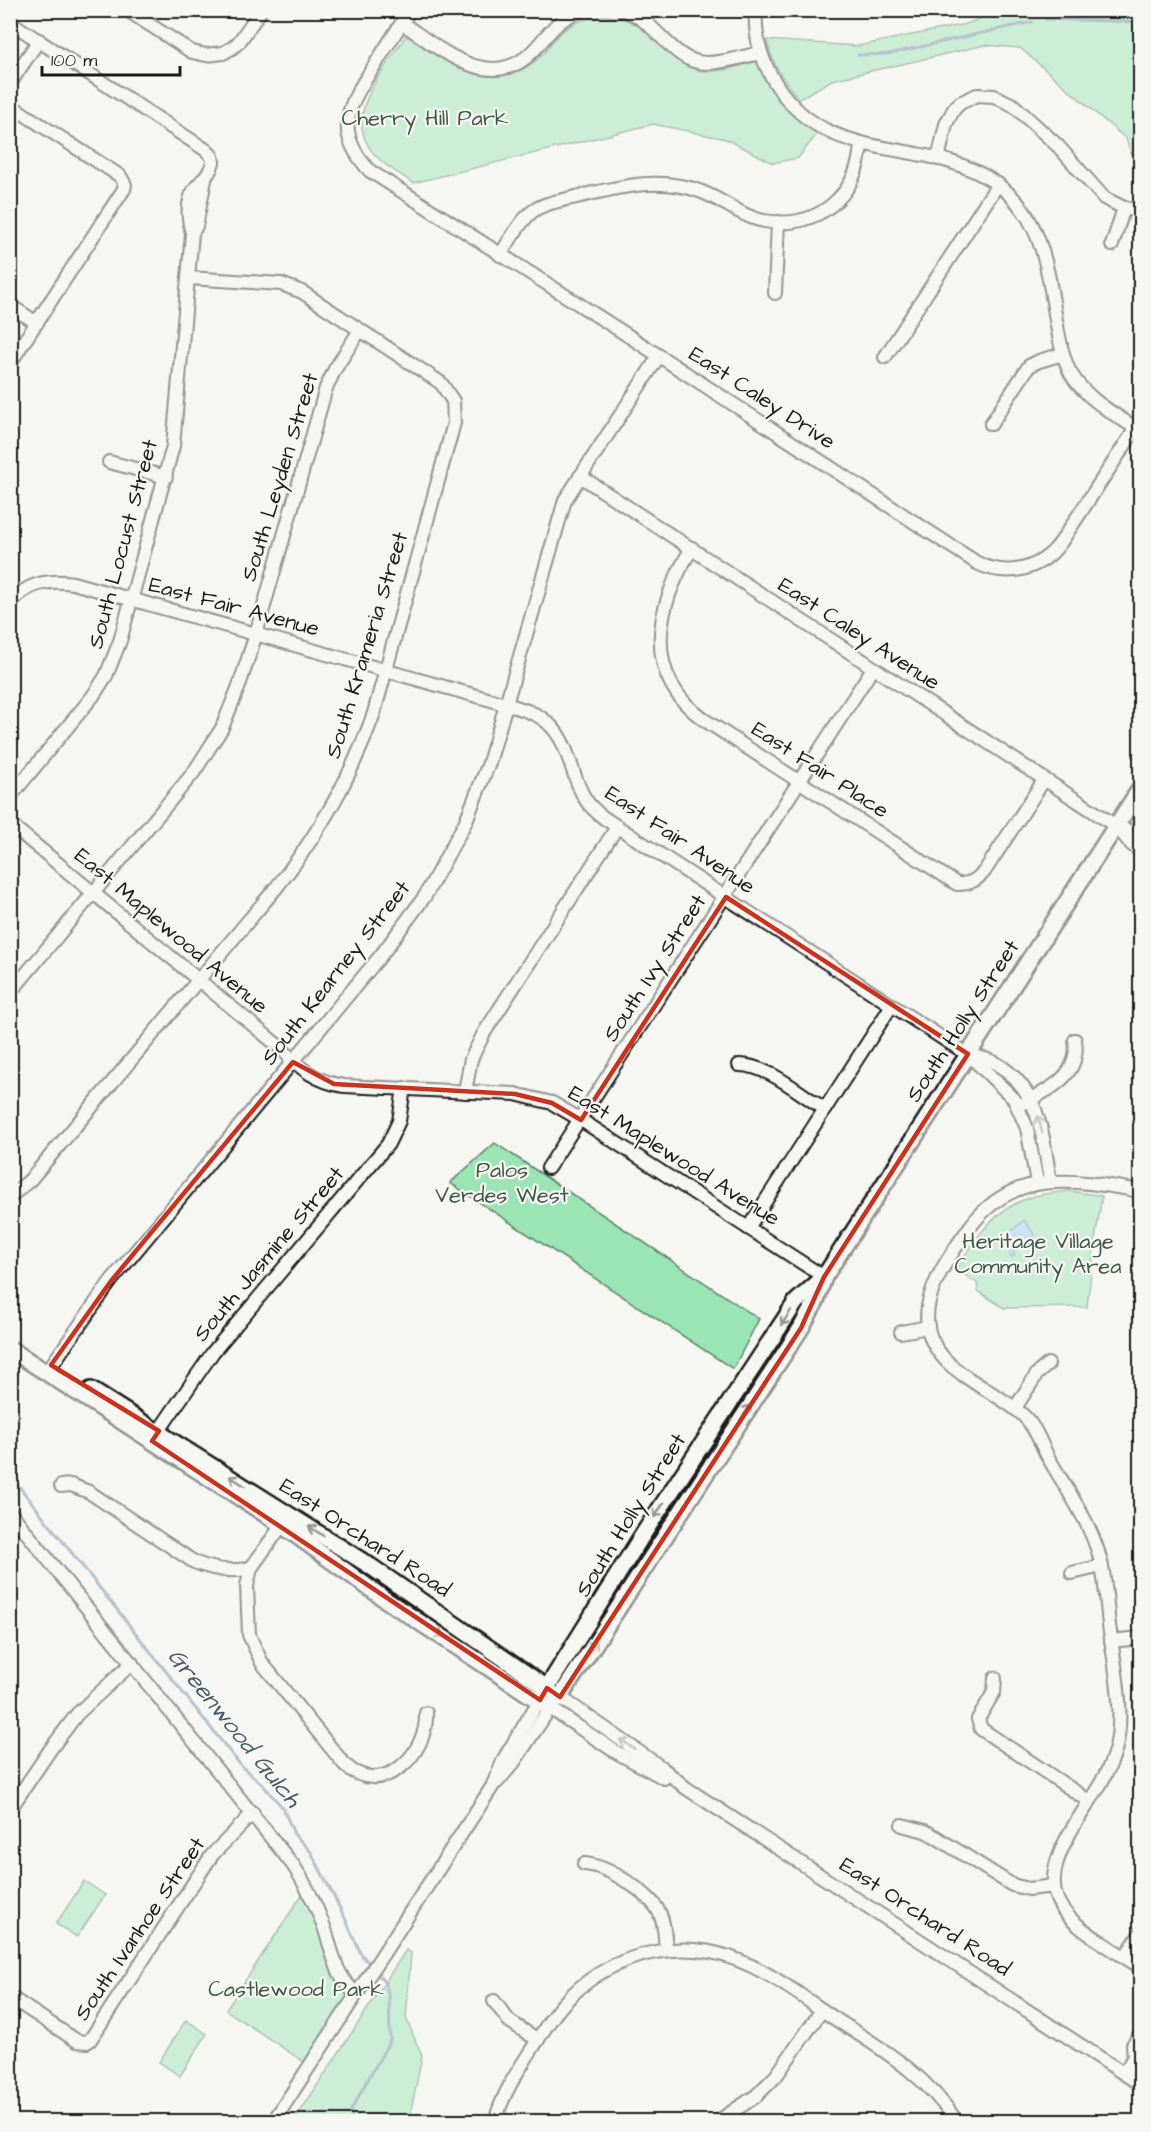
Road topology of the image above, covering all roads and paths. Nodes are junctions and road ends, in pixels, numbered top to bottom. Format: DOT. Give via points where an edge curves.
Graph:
graph roads {
  1 [pos="127,10"];
  2 [pos="261,10"];
  3 [pos="410,10"];
  4 [pos="583,10"];
  5 [pos="622,10"];
  6 [pos="756,10"];
  7 [pos="10,22"];
  8 [pos="402,23"];
  9 [pos="39,40"];
  10 [pos="761,52"];
  11 [pos="10,83"];
  12 [pos="10,105"];
  13 [pos="861,144"];
  14 [pos="938,159"];
  15 [pos="998,184"];
  16 [pos="1124,208"];
  17 [pos="1140,211"];
  18 [pos="778,222"];
  19 [pos="1112,245"];
  20 [pos="500,255"];
  21 [pos="188,278"];
  22 [pos="775,293"];
  23 [pos="17,310"];
  24 [pos="37,323"];
  25 [pos="360,330"];
  26 [pos="1063,354"];
  27 [pos="659,356"];
  28 [pos="885,357"];
  29 [pos="10,363"];
  30 [pos="991,424"];
  31 [pos="1138,430"];
  32 [pos="110,462"];
  33 [pos="580,476"];
  34 [pos="166,477"];
  35 [pos="692,548"];
  36 [pos="132,600"];
  37 [pos="10,604"];
  38 [pos="256,634"];
  39 [pos="873,668"];
  40 [pos="386,671"];
  41 [pos="506,704"];
  42 [pos="1044,780"];
  43 [pos="800,782"];
  44 [pos="1140,789"];
  45 [pos="10,797"];
  46 [pos="10,824"];
  47 [pos="1116,826"];
  48 [pos="617,827"];
  49 [pos="1140,835"];
  50 [pos="1140,851"];
  51 [pos="94,895"];
  52 [pos="726,897"];
  53 [pos="198,981"];
  54 [pos="10,993"];
  55 [pos="892,1005"];
  56 [pos="1075,1040"];
  57 [pos="968,1054"];
  58 [pos="293,1062"];
  59 [pos="739,1065"];
  60 [pos="404,1088"];
  61 [pos="465,1092"];
  62 [pos="1031,1099"];
  63 [pos="1018,1106"];
  64 [pos="825,1109"];
  65 [pos="581,1120"];
  66 [pos="548,1168"];
  67 [pos="1044,1182"];
  68 [pos="1140,1191"];
  69 [pos="10,1197"];
  70 [pos="748,1228"];
  71 [pos="824,1278"];
  72 [pos="928,1327"];
  73 [pos="901,1332"];
  74 [pos="10,1339"];
  75 [pos="10,1349"];
  76 [pos="1048,1364"];
  77 [pos="48,1369"];
  78 [pos="1014,1408"];
  79 [pos="155,1436"];
  80 [pos="62,1486"];
  81 [pos="12,1518"];
  82 [pos="283,1518"];
  83 [pos="1102,1566"];
  84 [pos="251,1568"];
  85 [pos="1072,1573"];
  86 [pos="1140,1638"];
  87 [pos="1112,1641"];
  88 [pos="132,1663"];
  89 [pos="995,1678"];
  90 [pos="549,1698"];
  91 [pos="426,1713"];
  92 [pos="1089,1802"];
  93 [pos="10,1809"];
  94 [pos="253,1813"];
  95 [pos="902,1825"];
  96 [pos="584,1864"];
  97 [pos="1054,1886"];
  98 [pos="1140,1934"];
  99 [pos="666,1950"];
  100 [pos="1125,1957"];
  101 [pos="1140,1967"];
  102 [pos="360,1989"];
  103 [pos="10,1997"];
  104 [pos="494,2001"];
  105 [pos="822,2010"];
  106 [pos="1140,2034"];
  107 [pos="538,2040"];
  108 [pos="1137,2056"];
  109 [pos="1124,2073"];
  110 [pos="1140,2084"];
  111 [pos="273,2121"];
  112 [pos="495,2121"];
  113 [pos="717,2121"];
  114 [pos="957,2121"];
  1 -- 2 [label="street" via="192,52 207,55 232,48"];
  3 -- 8 [label="street"];
  4 -- 8 [label="street" via="554,26 527,56 498,68 460,62"];
  5 -- 10 [label="street" via="641,18 678,54 694,62 717,62"];
  6 -- 10 [label="street"];
  7 -- 9 [label="street"];
  8 -- 20 [label="street, East Caley Drive" via="355,94 348,113 353,150 370,171"];
  9 -- 11 [label="street"];
  9 -- 21 [label="street, South Locust Street" via="212,156 192,233"];
  10 -- 13 [label="street" via="778,88 796,109 824,130"];
  12 -- 24 [label="street" via="120,176 125,185"];
  13 -- 14 [label="street"];
  13 -- 18 [label="street" via="855,175 836,202 803,220"];
  14 -- 15 [label="street" via="966,166"];
  14 -- 16 [label="street" via="946,124 954,109 977,95 994,96 1012,105 1058,146 1094,190"];
  15 -- 26 [label="street" via="1022,209 1039,239"];
  15 -- 28 [label="street"];
  16 -- 17 [label="street"];
  16 -- 19 [label="street"];
  18 -- 20 [label="street" via="749,217 684,186 641,183 540,207 525,219"];
  18 -- 22 [label="street"];
  20 -- 27 [label="street, East Caley Drive"];
  21 -- 25 [label="street, South Krameria Street" via="288,285"];
  21 -- 34 [label="street, South Locust Street" via="173,446"];
  23 -- 24 [label="street"];
  24 -- 29 [label="street"];
  25 -- 38 [label="street, South Leyden Street" via="326,388"];
  25 -- 40 [label="street, South Krameria Street" via="441,383 453,401 455,416"];
  26 -- 30 [label="street" via="1029,366"];
  26 -- 31 [label="street" via="1085,392"];
  27 -- 31 [label="street, East Caley Drive" via="966,556 996,570 1027,568 1050,556"];
  27 -- 33 [label="street, South Kearney Street"];
  32 -- 34 [label="street"];
  33 -- 35 [label="street, East Caley Avenue"];
  33 -- 41 [label="street, South Kearney Street" via="562,508"];
  34 -- 36 [label="street, South Locust Street"];
  35 -- 39 [label="street, East Caley Avenue"];
  35 -- 43 [label="street, East Fair Place" via="675,579 662,622 660,650 669,682 692,711"];
  36 -- 37 [label="street, East Fair Avenue" via="56,581 33,585"];
  36 -- 38 [label="street, East Fair Avenue"];
  36 -- 45 [label="street, South Locust Street" via="106,676"];
  38 -- 40 [label="street, East Fair Avenue"];
  38 -- 51 [label="street, South Leyden Street" via="232,705 213,744"];
  39 -- 42 [label="street, East Caley Avenue"];
  39 -- 43 [label="street, South Ivy Street"];
  40 -- 41 [label="street, East Fair Avenue"];
  40 -- 53 [label="street, South Krameria Street" via="358,757 323,824"];
  41 -- 48 [label="street, East Fair Avenue" via="532,713 555,730 565,745 584,796 595,811"];
  41 -- 58 [label="street, South Kearney Street" via="476,798 440,871 405,925"];
  42 -- 43 [label="street, East Fair Place" via="984,872 968,884 957,884"];
  42 -- 47 [label="street, East Caley Avenue"];
  43 -- 52 [label="street, South Ivy Street"];
  44 -- 47 [label="main road, South Holly Street"];
  46 -- 51 [label="street, East Maplewood Avenue"];
  47 -- 49 [label="street, East Caley Avenue"];
  47 -- 50 [label="street, East Caley Avenue"];
  47 -- 57 [label="main road, South Holly Street"];
  48 -- 52 [label="street, East Fair Avenue"];
  48 -- 61 [label="street" via="484,1033 471,1059"];
  51 -- 53 [label="street, East Maplewood Avenue"];
  51 -- 54 [label="street, South Leyden Street"];
  52 -- 55 [label="street, East Fair Avenue"];
  52 -- 65 [label="street, South Ivy Street"];
  53 -- 58 [label="street, East Maplewood Avenue"];
  53 -- 69 [label="street, South Krameria Street" via="30,1180"];
  55 -- 57 [label="street, East Fair Avenue"];
  55 -- 64 [label="street"];
  56 -- 62 [label="street" via="1076,1056 1064,1077"];
  57 -- 62 [label="street, East Fair Avenue" via="995,1062 1020,1082"];
  57 -- 63 [label="street, East Fair Avenue" via="1009,1092"];
  57 -- 71 [label="main road, South Holly Street"];
  58 -- 60 [label="street, East Maplewood Avenue" via="317,1079 334,1084"];
  58 -- 77 [label="street, South Kearney Street" via="111,1281"];
  59 -- 64 [label="street" via="762,1069"];
  60 -- 61 [label="street, East Maplewood Avenue"];
  60 -- 79 [label="street, South Jasmine Street" via="399,1121 384,1150 213,1352"];
  61 -- 65 [label="street, East Maplewood Avenue" via="539,1099"];
  62 -- 63 [label="street"];
  67 -- 62 [label="street, East Fair Avenue, one-way" via="1040,1123"];
  63 -- 67 [label="street, East Fair Avenue"];
  64 -- 70 [label="street"];
  65 -- 66 [label="street, South Ivy Street"];
  65 -- 70 [label="street, East Maplewood Avenue"];
  67 -- 68 [label="street" via="1087,1181"];
  67 -- 72 [label="street" via="1004,1195 970,1227 933,1286 927,1310"];
  70 -- 71 [label="street, East Maplewood Avenue"];
  71 -- 90 [label="main road, South Holly Street" via="796,1302 640,1539"];
  72 -- 73 [label="street"];
  72 -- 78 [label="street" via="943,1359"];
  74 -- 77 [label="main road, East Orchard Road"];
  75 -- 77 [label="main road, East Orchard Road"];
  76 -- 78 [label="street"];
  77 -- 79 [label="main road, East Orchard Road"];
  78 -- 83 [label="street" via="1037,1432 1088,1526"];
  79 -- 82 [label="main road, East Orchard Road"];
  80 -- 84 [label="street" via="89,1492 205,1567 218,1571"];
  81 -- 88 [label="street"];
  82 -- 84 [label="street"];
  82 -- 90 [label="main road, East Orchard Road" via="377,1594"];
  83 -- 85 [label="street"];
  83 -- 87 [label="street"];
  84 -- 91 [label="street" via="247,1586 248,1623 258,1656 349,1769 363,1776 381,1777 403,1766 423,1738"];
  86 -- 87 [label="street"];
  87 -- 92 [label="street" via="1118,1738 1110,1766"];
  88 -- 93 [label="street" via="77,1714"];
  88 -- 94 [label="street"];
  89 -- 92 [label="street" via="994,1692 973,1724"];
  90 -- 102 [label="street, South Holly Street" via="505,1757 492,1787"];
  90 -- 109 [label="street, East Orchard Road" via="616,1752 686,1788"];
  92 -- 97 [label="street" via="1058,1852"];
  94 -- 102 [label="street" via="307,1887 343,1982"];
  94 -- 103 [label="street, South Ivanhoe Street" via="212,1855 87,2042 72,2038"];
  95 -- 97 [label="street" via="936,1836 1012,1885 1029,1889"];
  96 -- 99 [label="street" via="602,1868 649,1898 660,1912"];
  97 -- 100 [label="street" via="1060,1907 1072,1921"];
  98 -- 100 [label="street"];
  99 -- 105 [label="street" via="705,1952 745,1962"];
  99 -- 107 [label="street" via="627,1960 596,1976 565,2002"];
  100 -- 101 [label="street"];
  102 -- 111 [label="street, South Holly Street"];
  104 -- 107 [label="street" via="509,2020"];
  105 -- 113 [label="street" via="777,2076 756,2096"];
  105 -- 114 [label="street" via="919,2076"];
  106 -- 108 [label="street" via="1133,2045"];
  107 -- 112 [label="street" via="512,2080"];
  108 -- 109 [label="street"];
  109 -- 110 [label="street, East Orchard Road"];
}
